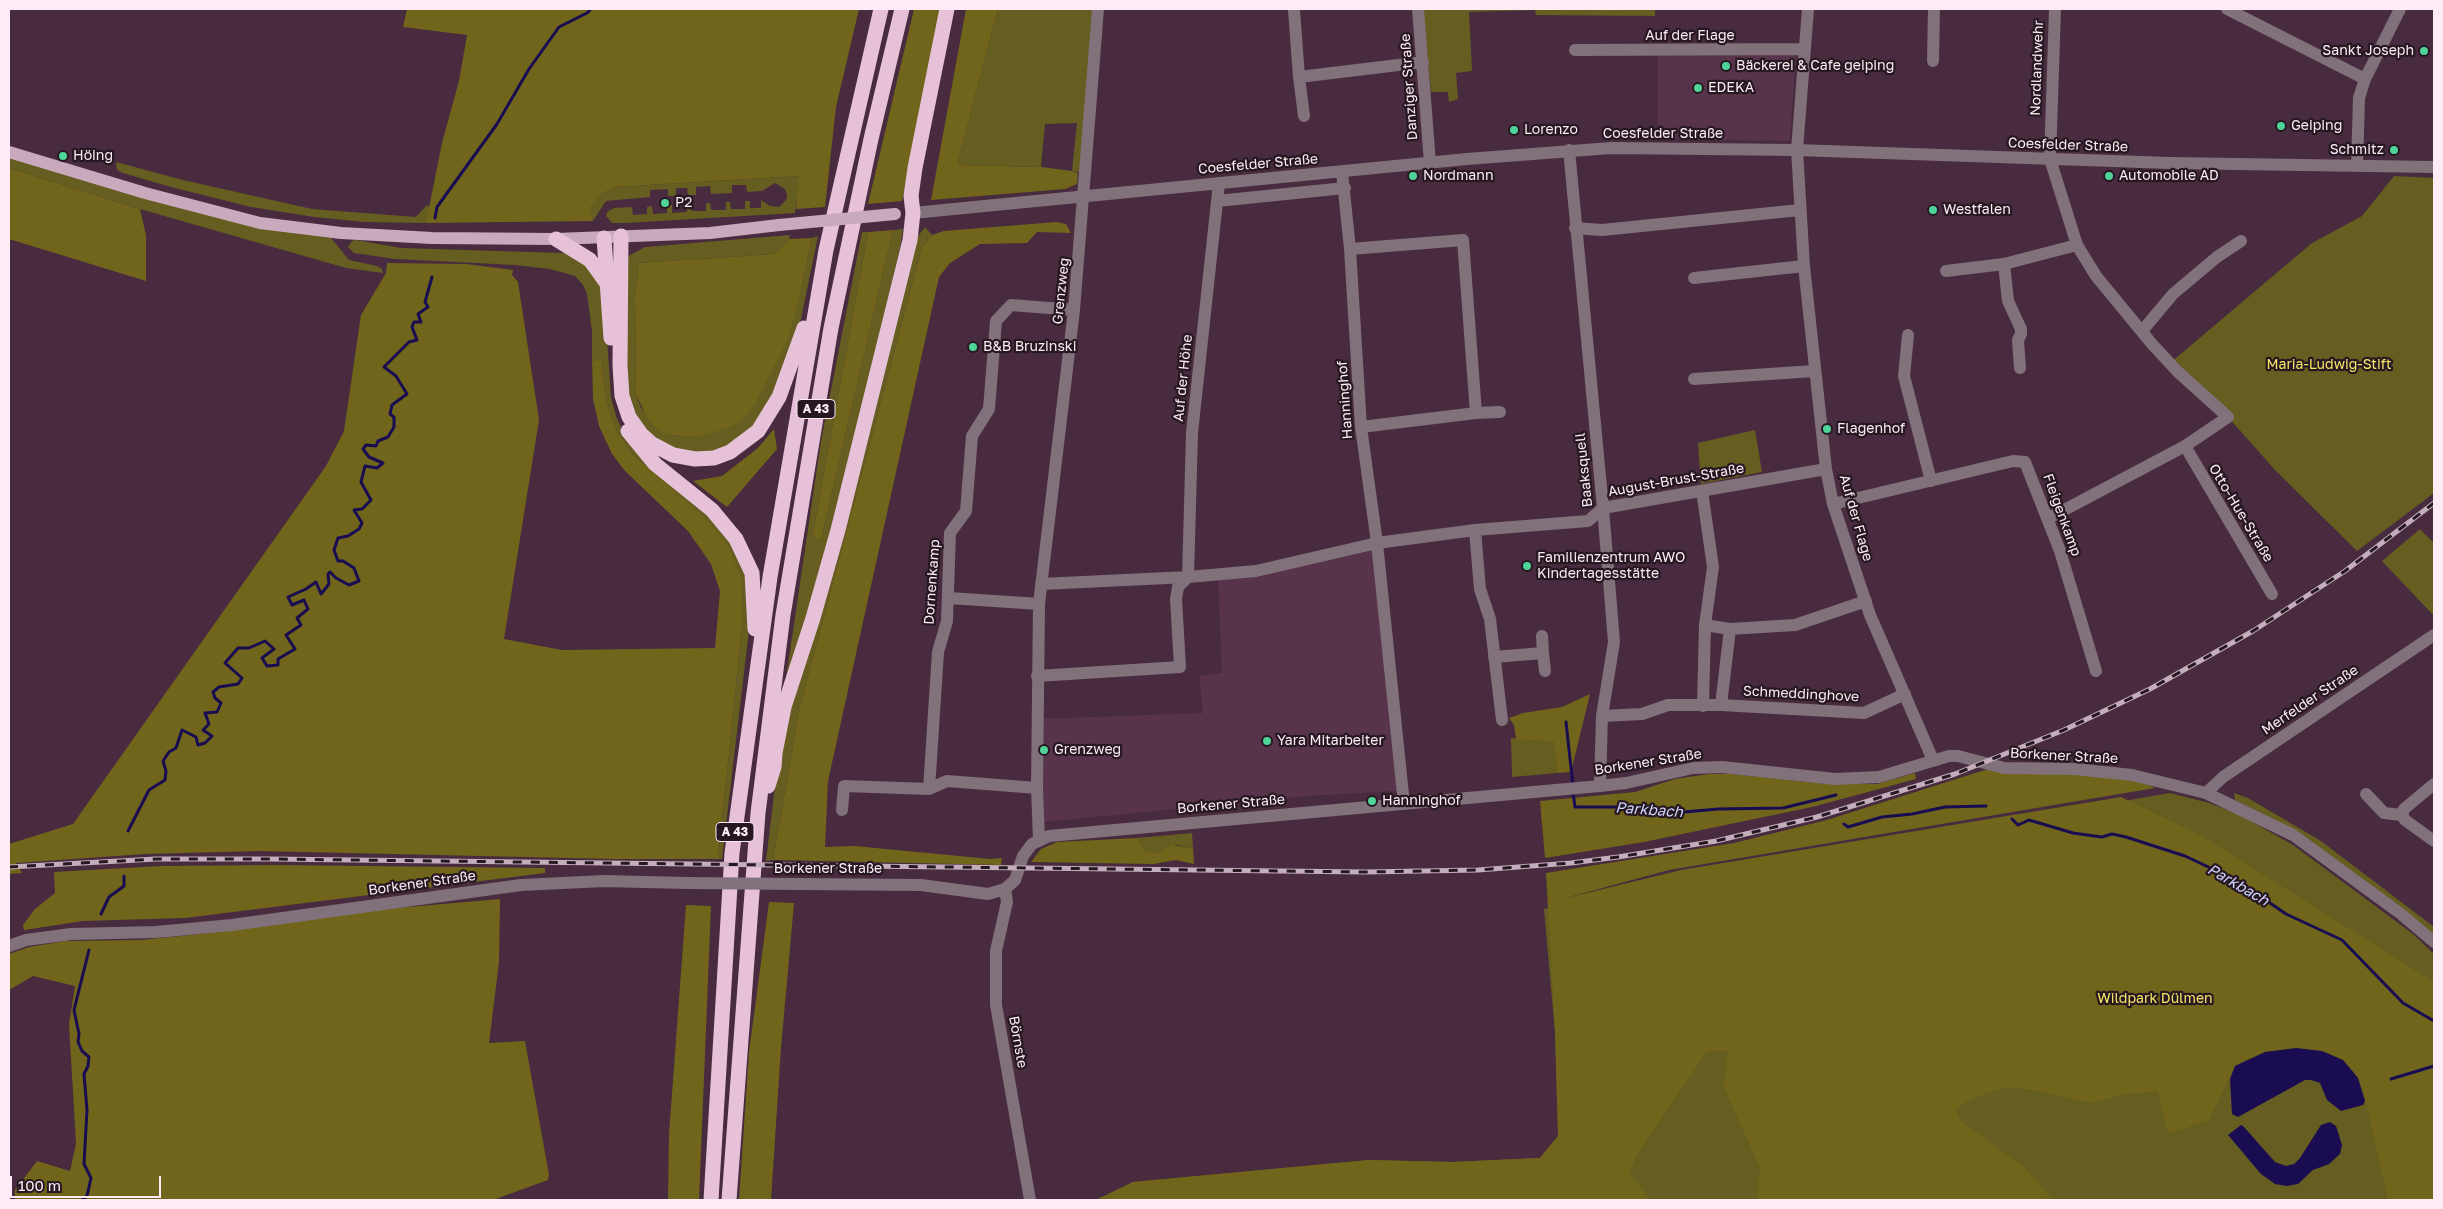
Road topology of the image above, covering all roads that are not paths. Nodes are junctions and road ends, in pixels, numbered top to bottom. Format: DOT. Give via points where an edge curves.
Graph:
graph roads {
  1 [pos="881,9"];
  2 [pos="902,9"];
  3 [pos="947,9"];
  4 [pos="1098,9"];
  5 [pos="1418,9"];
  6 [pos="1808,9"];
  7 [pos="1934,9"];
  8 [pos="2055,9"];
  9 [pos="2227,9"];
  10 [pos="2400,9"];
  11 [pos="1294,10"];
  12 [pos="1805,49"];
  13 [pos="1575,50"];
  14 [pos="1933,61"];
  15 [pos="1423,62"];
  16 [pos="1300,77"];
  17 [pos="2365,79"];
  18 [pos="1304,116"];
  19 [pos="1569,150"];
  20 [pos="1797,150"];
  21 [pos="9,152"];
  22 [pos="2050,159"];
  23 [pos="1430,163"];
  24 [pos="2357,166"];
  25 [pos="2434,167"];
  26 [pos="1342,172"];
  27 [pos="1219,183"];
  28 [pos="1345,188"];
  29 [pos="1084,198"];
  30 [pos="1217,200"];
  31 [pos="1800,210"];
  32 [pos="913,213"];
  33 [pos="1575,228"];
  34 [pos="621,236"];
  35 [pos="604,238"];
  36 [pos="556,239"];
  37 [pos="2241,241"];
  38 [pos="2077,245"];
  39 [pos="1350,249"];
  40 [pos="826,250"];
  41 [pos="2004,264"];
  42 [pos="1804,266"];
  43 [pos="1946,271"];
  44 [pos="1694,278"];
  45 [pos="605,281"];
  46 [pos="1074,310"];
  47 [pos="2142,331"];
  48 [pos="1908,335"];
  49 [pos="2020,368"];
  50 [pos="1814,371"];
  51 [pos="1694,379"];
  52 [pos="1500,412"];
  53 [pos="1476,413"];
  54 [pos="1361,427"];
  55 [pos="2185,446"];
  56 [pos="1826,469"];
  57 [pos="1932,481"];
  58 [pos="1702,491"];
  59 [pos="1834,504"];
  60 [pos="1603,508"];
  61 [pos="2049,518"];
  62 [pos="1475,530"];
  63 [pos="1377,543"];
  64 [pos="1188,577"];
  65 [pos="1041,584"];
  66 [pos="2272,594"];
  67 [pos="949,598"];
  68 [pos="1866,602"];
  69 [pos="1039,604"];
  70 [pos="1705,625"];
  71 [pos="1730,629"];
  72 [pos="2434,635"];
  73 [pos="1542,636"];
  74 [pos="1543,653"];
  75 [pos="1494,657"];
  76 [pos="1545,671"];
  77 [pos="2096,671"];
  78 [pos="1037,676"];
  79 [pos="755,693"];
  80 [pos="1905,694"];
  81 [pos="1721,705"];
  82 [pos="1703,706"];
  83 [pos="1602,716"];
  84 [pos="1502,720"];
  85 [pos="1933,760"];
  86 [pos="2434,784"];
  87 [pos="1600,786"];
  88 [pos="1036,788"];
  89 [pos="929,789"];
  90 [pos="2206,793"];
  91 [pos="2366,794"];
  92 [pos="1404,804"];
  93 [pos="842,810"];
  94 [pos="758,813"];
  95 [pos="2402,815"];
  96 [pos="1039,840"];
  97 [pos="2434,841"];
  98 [pos="1005,889"];
  99 [pos="2434,942"];
  100 [pos="9,946"];
  101 [pos="711,1200"];
  102 [pos="729,1200"];
  103 [pos="1030,1200"];
  1 -- 40 [label="highway, A 43"];
  2 -- 94 [label="highway, A 43" via="871,138 814,423 783,615"];
  3 -- 32 [label="highway" via="915,168 911,196"];
  4 -- 29 [label="street, Grenzweg"];
  5 -- 15 [label="street, Danziger Straße"];
  6 -- 12 [label="street, Auf der Flage"];
  7 -- 14 [label="street"];
  8 -- 22 [label="street, Nordlandwehr"];
  9 -- 17 [label="street"];
  10 -- 17 [label="street"];
  11 -- 16 [label="street"];
  12 -- 13 [label="street, Auf der Flage"];
  12 -- 20 [label="street, Auf der Flage"];
  15 -- 16 [label="street"];
  15 -- 23 [label="street, Danziger Straße"];
  16 -- 18 [label="street"];
  17 -- 24 [label="street" via="2360,98"];
  19 -- 20 [label="street, Coesfelder Straße" via="1655,147"];
  19 -- 23 [label="street, Coesfelder Straße"];
  19 -- 33 [label="street, Baaksquell"];
  20 -- 22 [label="street, Coesfelder Straße"];
  20 -- 31 [label="street, Auf der Flage"];
  21 -- 36 [label="main road, Coesfelder Straße" via="260,223 389,236"];
  22 -- 24 [label="street, Coesfelder Straße"];
  22 -- 38 [label="street, Nordlandwehr"];
  23 -- 26 [label="street, Coesfelder Straße"];
  24 -- 25 [label="street, Coesfelder Straße"];
  26 -- 27 [label="street, Coesfelder Straße"];
  26 -- 28 [label="street, Hanninghof"];
  27 -- 29 [label="street, Coesfelder Straße"];
  27 -- 30 [label="street, Auf der Höhe"];
  28 -- 30 [label="street"];
  28 -- 39 [label="street, Hanninghof"];
  29 -- 32 [label="street, Coesfelder Straße"];
  29 -- 46 [label="street, Grenzweg"];
  30 -- 64 [label="street, Auf der Höhe" via="1192,433"];
  31 -- 33 [label="street" via="1602,230"];
  31 -- 42 [label="street, Auf der Flage"];
  32 -- 34 [label="main road, Coesfelder Straße, bridge" via="710,233"];
  32 -- 94 [label="highway" via="910,240 838,530 784,707 774,767"];
  33 -- 60 [label="street, Baaksquell"];
  34 -- 35 [label="main road, Coesfelder Straße"];
  34 -- 40 [label="highway" via="622,396 629,417 652,444 672,455 695,459 714,458 730,452 758,431 769,415 799,345"];
  35 -- 36 [label="main road, Coesfelder Straße"];
  35 -- 45 [label="highway"];
  36 -- 45 [label="highway" via="590,260"];
  37 -- 47 [label="street" via="2173,294"];
  38 -- 41 [label="street"];
  38 -- 47 [label="street, Nordlandwehr" via="2096,276"];
  39 -- 53 [label="street" via="1463,240"];
  39 -- 54 [label="street, Hanninghof"];
  40 -- 79 [label="highway, A 43" via="786,480"];
  41 -- 43 [label="street"];
  41 -- 49 [label="street" via="2008,301 2021,329 2018,340"];
  42 -- 44 [label="street"];
  42 -- 50 [label="street, Auf der Flage"];
  45 -- 79 [label="highway" via="615,394 631,438 655,464 712,510 736,539 752,573 756,611"];
  46 -- 65 [label="street, Grenzweg"];
  46 -- 67 [label="street, Dornenkamp" via="1011,306 996,321 988,409 972,436 966,511 950,532"];
  47 -- 55 [label="street, Nordlandwehr" via="2178,372 2228,417"];
  48 -- 57 [label="street" via="1904,376"];
  50 -- 51 [label="street"];
  50 -- 56 [label="street, Auf der Flage"];
  52 -- 53 [label="street"];
  53 -- 54 [label="street"];
  54 -- 63 [label="street, Hanninghof"];
  55 -- 61 [label="street"];
  55 -- 66 [label="street, Otto-Hue-Straße"];
  56 -- 58 [label="street, August-Brust-Straße"];
  56 -- 59 [label="street, Auf der Flage"];
  57 -- 59 [label="street, Fleigenkamp"];
  57 -- 61 [label="street, Fleigenkamp" via="2013,461 2026,462"];
  58 -- 60 [label="street, August-Brust-Straße"];
  58 -- 70 [label="street" via="1713,567"];
  59 -- 68 [label="street, Auf der Flage"];
  60 -- 62 [label="street, August-Brust-Straße" via="1588,521"];
  60 -- 83 [label="street, Baaksquell" via="1614,642"];
  61 -- 77 [label="street, Fleigenkamp"];
  62 -- 63 [label="street, August-Brust-Straße"];
  62 -- 75 [label="street" via="1480,590 1490,619"];
  63 -- 64 [label="street, August-Brust-Straße" via="1256,570"];
  63 -- 92 [label="street, Hanninghof"];
  64 -- 65 [label="street, August-Brust-Straße"];
  64 -- 78 [label="street" via="1178,587 1176,599 1180,667"];
  65 -- 69 [label="street, Grenzweg"];
  67 -- 69 [label="street"];
  67 -- 89 [label="street, Dornenkamp" via="948,620 938,652"];
  68 -- 71 [label="street" via="1795,625"];
  68 -- 80 [label="street, Auf der Flage"];
  69 -- 78 [label="street, Grenzweg"];
  70 -- 71 [label="street"];
  70 -- 82 [label="street"];
  71 -- 81 [label="street, Schmeddinghove"];
  72 -- 90 [label="street, Merfelder Straße" via="2223,777"];
  73 -- 74 [label="street"];
  74 -- 75 [label="street"];
  74 -- 76 [label="street"];
  75 -- 84 [label="street"];
  78 -- 88 [label="street, Grenzweg"];
  79 -- 101 [label="highway, A 43" via="732,853"];
  80 -- 81 [label="street, Schmeddinghove" via="1864,713"];
  80 -- 85 [label="street, Auf der Flage"];
  81 -- 82 [label="street, Schmeddinghove"];
  82 -- 83 [label="street, Schmeddinghove" via="1668,706 1642,714"];
  83 -- 87 [label="street, Baaksquell"];
  85 -- 87 [label="street, Borkener Straße" via="1879,777 1835,778 1722,767 1693,768"];
  85 -- 90 [label="street, Borkener Straße" via="1958,756 2004,768 2075,769 2132,776"];
  86 -- 95 [label="street" via="2404,809"];
  87 -- 92 [label="street, Borkener Straße"];
  88 -- 89 [label="street" via="947,781"];
  88 -- 96 [label="street, Grenzweg"];
  89 -- 93 [label="street" via="844,786"];
  90 -- 99 [label="street, Borkener Straße" via="2293,836 2401,914"];
  91 -- 95 [label="street" via="2384,813"];
  92 -- 96 [label="street, Borkener Straße" via="1063,835"];
  94 -- 102 [label="highway, A 43"];
  95 -- 97 [label="street"];
  96 -- 98 [label="street" via="1023,856 1015,880"];
  98 -- 100 [label="street, Borkener Straße, bridge" via="988,894 921,885 604,881 522,885 232,925 156,932 71,934 26,940"];
  98 -- 103 [label="street, Börnste" via="1007,902 996,951 996,1005"];
}
